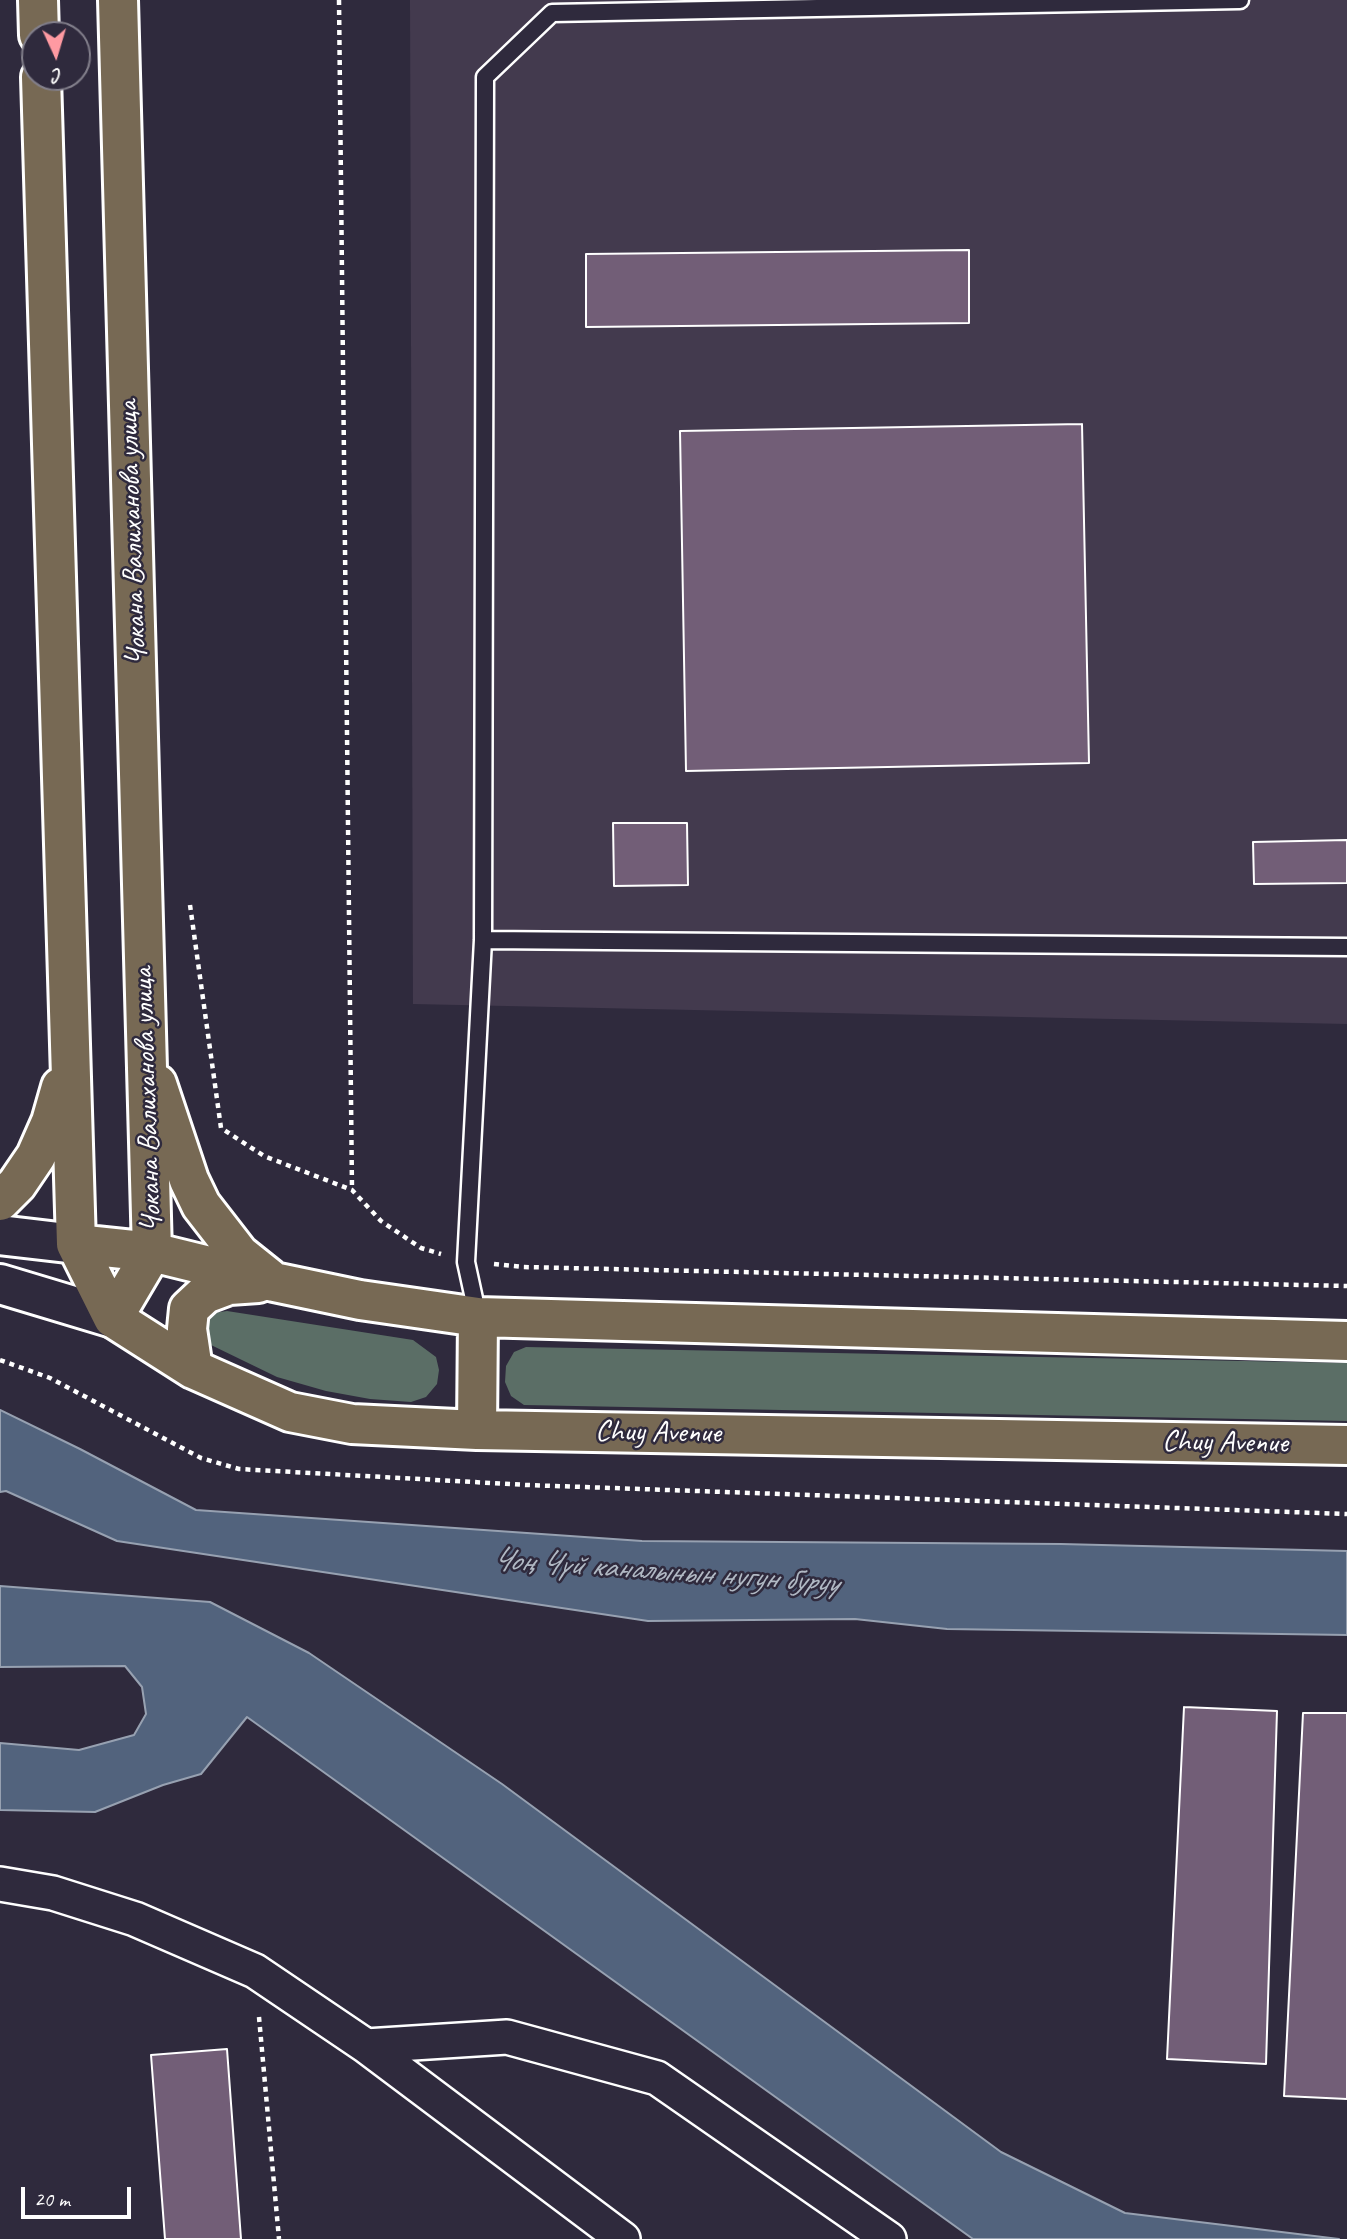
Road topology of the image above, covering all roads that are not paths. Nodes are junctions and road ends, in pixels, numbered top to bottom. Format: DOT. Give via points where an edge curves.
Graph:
graph roads {
  1 [pos="38,0"];
  2 [pos="118,0"];
  3 [pos="1240,0"];
  4 [pos="39,21"];
  5 [pos="41,91"];
  6 [pos="483,940"];
  7 [pos="1347,947"];
  8 [pos="71,1052"];
  9 [pos="146,1053"];
  10 [pos="0,1201"];
  11 [pos="0,1235"];
  12 [pos="76,1244"];
  13 [pos="152,1252"];
  14 [pos="274,1282"];
  15 [pos="0,1284"];
  16 [pos="478,1317"];
  17 [pos="113,1318"];
  18 [pos="1347,1340"];
  19 [pos="192,1369"];
  20 [pos="477,1430"];
  21 [pos="1347,1445"];
  22 [pos="0,1884"];
  23 [pos="366,2046"];
  24 [pos="623,2239"];
  25 [pos="889,2239"];
  1 -- 4 [label="main road"];
  2 -- 9 [label="main road, Чокана Валиханова улица"];
  3 -- 6 [label="lane" via="552,13 485,77"];
  5 -- 8 [label="main road"];
  6 -- 7 [label="lane"];
  6 -- 16 [label="lane" via="466,1262"];
  8 -- 10 [label="main road" via="36,1156"];
  8 -- 12 [label="main road"];
  9 -- 13 [label="main road, Чокана Валиханова улица"];
  9 -- 14 [label="main road" via="201,1205 239,1254"];
  11 -- 12 [label="main road"];
  12 -- 13 [label="main road"];
  12 -- 17 [label="main road"];
  13 -- 14 [label="main road"];
  13 -- 17 [label="main road, Чокана Валиханова улица"];
  14 -- 16 [label="main road"];
  14 -- 19 [label="main road" via="229,1286 205,1294 189,1309"];
  15 -- 17 [label="main road, Chuy Avenue"];
  16 -- 18 [label="main road"];
  16 -- 20 [label="main road"];
  17 -- 19 [label="main road, Chuy Avenue"];
  19 -- 20 [label="main road, Chuy Avenue" via="290,1412 352,1424"];
  20 -- 21 [label="main road, Chuy Avenue"];
  22 -- 23 [label="street" via="52,1893 135,1919 255,1971"];
  23 -- 24 [label="street"];
  23 -- 25 [label="street" via="507,2037 657,2078"];
}
